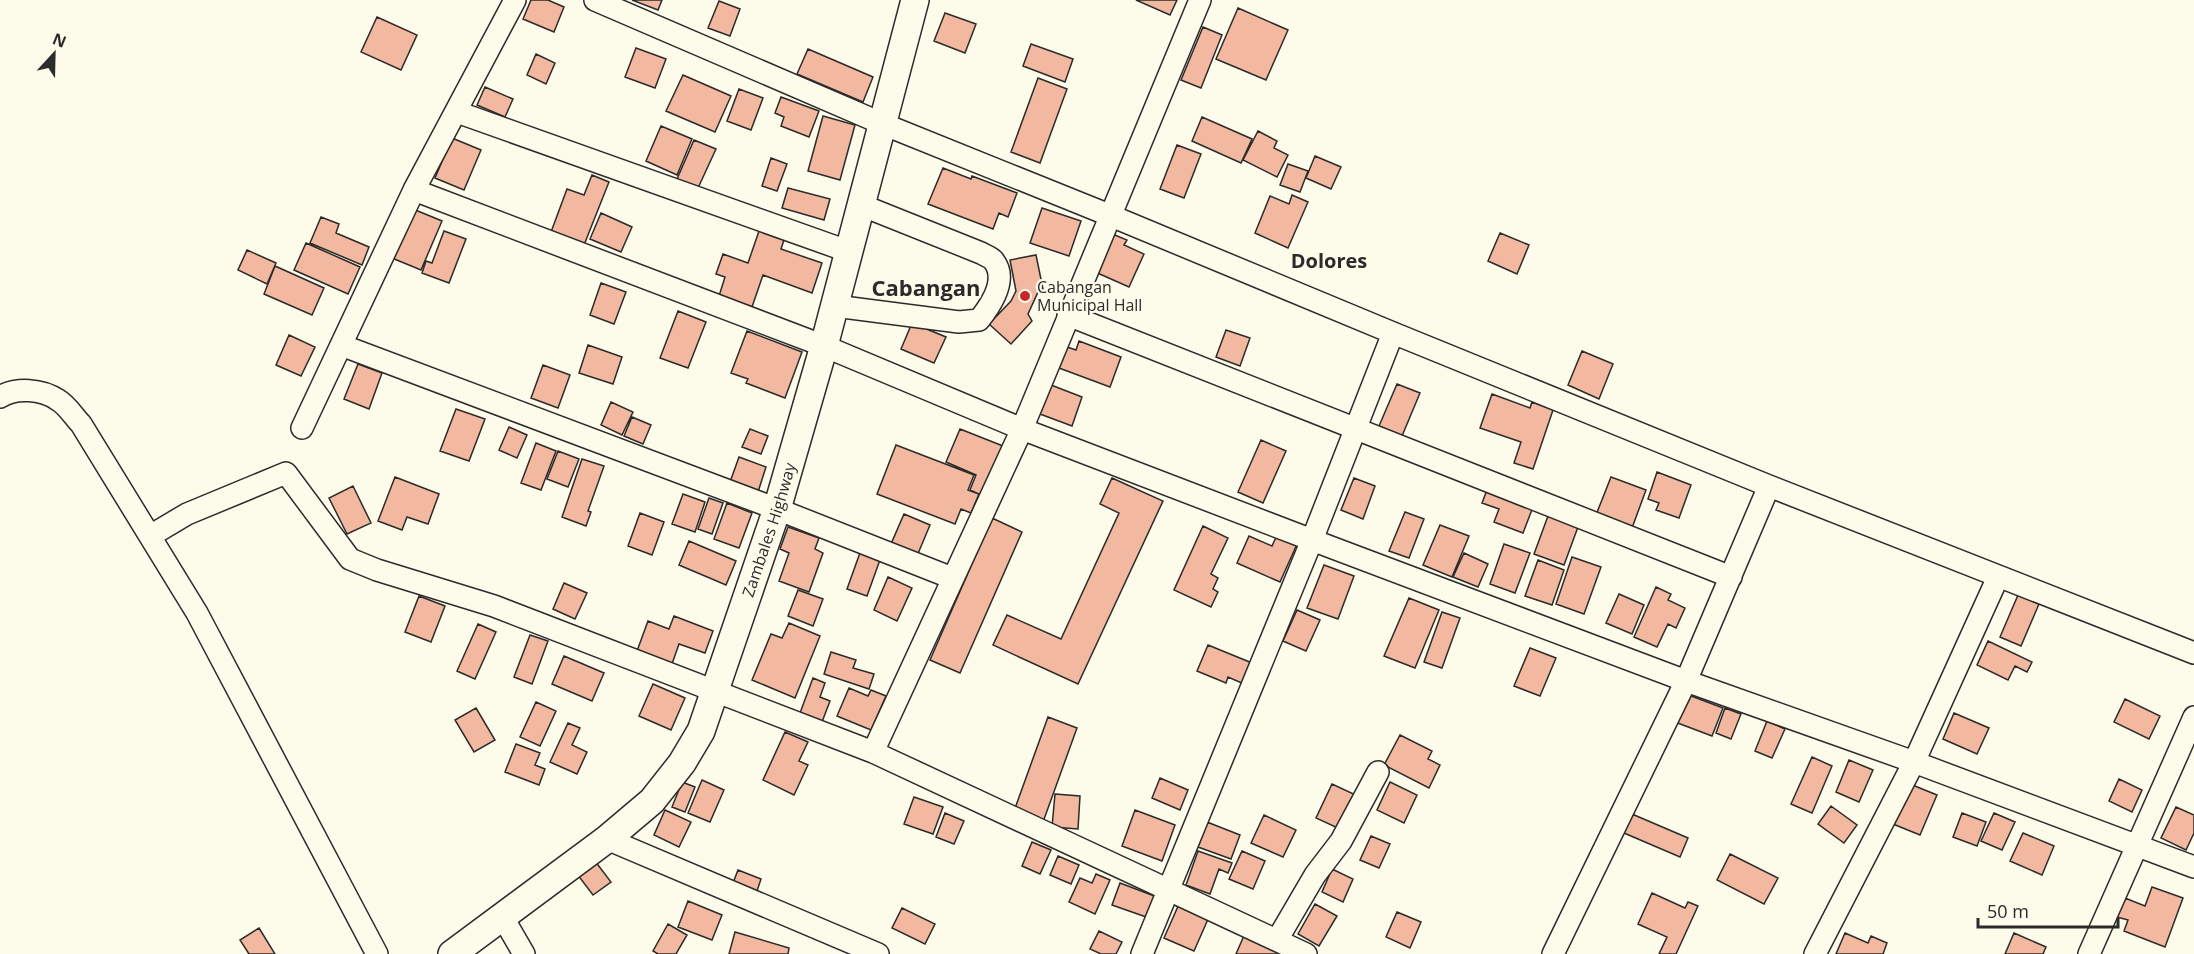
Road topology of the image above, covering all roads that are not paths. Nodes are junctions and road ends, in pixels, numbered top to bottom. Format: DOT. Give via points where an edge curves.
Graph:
graph roads {
  1 [pos="515,0"];
  2 [pos="595,0"];
  3 [pos="915,0"];
  4 [pos="1200,0"];
  5 [pos="457,112"];
  6 [pos="883,124"];
  7 [pos="414,190"];
  8 [pos="861,204"];
  9 [pos="1109,215"];
  10 [pos="850,252"];
  11 [pos="835,306"];
  12 [pos="1068,315"];
  13 [pos="1393,333"];
  14 [pos="341,345"];
  15 [pos="824,346"];
  16 [pos="0,397"];
  17 [pos="302,428"];
  18 [pos="1022,429"];
  19 [pos="1355,430"];
  20 [pos="1769,486"];
  21 [pos="777,509"];
  22 [pos="150,537"];
  23 [pos="1312,540"];
  24 [pos="1731,577"];
  25 [pos="1998,577"];
  26 [pos="952,578"];
  27 [pos="2194,652"];
  28 [pos="1686,681"];
  29 [pos="714,690"];
  30 [pos="2194,717"];
  31 [pos="873,752"];
  32 [pos="1914,762"];
  33 [pos="1378,772"];
  34 [pos="607,839"];
  35 [pos="2137,846"];
  36 [pos="2194,867"];
  37 [pos="1170,890"];
  38 [pos="502,916"];
  39 [pos="1276,940"];
  40 [pos="377,954"];
  41 [pos="452,954"];
  42 [pos="524,954"];
  43 [pos="878,954"];
  44 [pos="1142,954"];
  45 [pos="1306,954"];
  46 [pos="1553,954"];
  47 [pos="1815,954"];
  48 [pos="2089,954"];
  1 -- 5 [label="street"];
  2 -- 6 [label="street"];
  3 -- 6 [label="main road, Zambales Highway"];
  4 -- 9 [label="street"];
  5 -- 7 [label="street"];
  5 -- 10 [label="street"];
  6 -- 8 [label="main road, Zambales Highway"];
  6 -- 9 [label="street"];
  7 -- 14 [label="street"];
  7 -- 15 [label="street"];
  8 -- 10 [label="main road, Zambales Highway"];
  8 -- 11 [label="street" via="993,260 999,273 999,287 979,320 959,322"];
  9 -- 12 [label="street"];
  9 -- 13 [label="street"];
  10 -- 11 [label="main road, Zambales Highway"];
  11 -- 15 [label="main road, Zambales Highway"];
  12 -- 18 [label="street"];
  12 -- 19 [label="street"];
  13 -- 19 [label="street"];
  13 -- 20 [label="street"];
  14 -- 17 [label="street"];
  14 -- 21 [label="street"];
  15 -- 18 [label="street"];
  15 -- 21 [label="main road, Zambales Highway"];
  16 -- 22 [label="street" via="10,390 32,391 58,400 81,424"];
  18 -- 23 [label="street"];
  18 -- 26 [label="street"];
  19 -- 23 [label="street"];
  19 -- 24 [label="street"];
  20 -- 24 [label="street"];
  20 -- 25 [label="street"];
  21 -- 26 [label="street"];
  21 -- 29 [label="main road, Zambales Highway"];
  22 -- 29 [label="street" via="187,514 286,473 350,559 494,606"];
  22 -- 40 [label="street" via="197,613"];
  23 -- 28 [label="street"];
  23 -- 37 [label="street"];
  24 -- 28 [label="street"];
  25 -- 27 [label="street"];
  25 -- 32 [label="street"];
  26 -- 31 [label="street"];
  28 -- 32 [label="street"];
  28 -- 46 [label="street"];
  29 -- 31 [label="street"];
  29 -- 34 [label="main road, Zambales Highway" via="701,731 682,764 652,801"];
  30 -- 35 [label="street"];
  31 -- 37 [label="street"];
  32 -- 35 [label="street"];
  32 -- 47 [label="street"];
  33 -- 39 [label="street" via="1341,841 1315,875"];
  34 -- 38 [label="main road, Zambales Highway"];
  34 -- 43 [label="street"];
  35 -- 36 [label="street"];
  35 -- 48 [label="street"];
  37 -- 39 [label="street"];
  37 -- 44 [label="street"];
  38 -- 41 [label="main road, Zambales Highway"];
  38 -- 42 [label="street"];
  39 -- 45 [label="street"];
}
